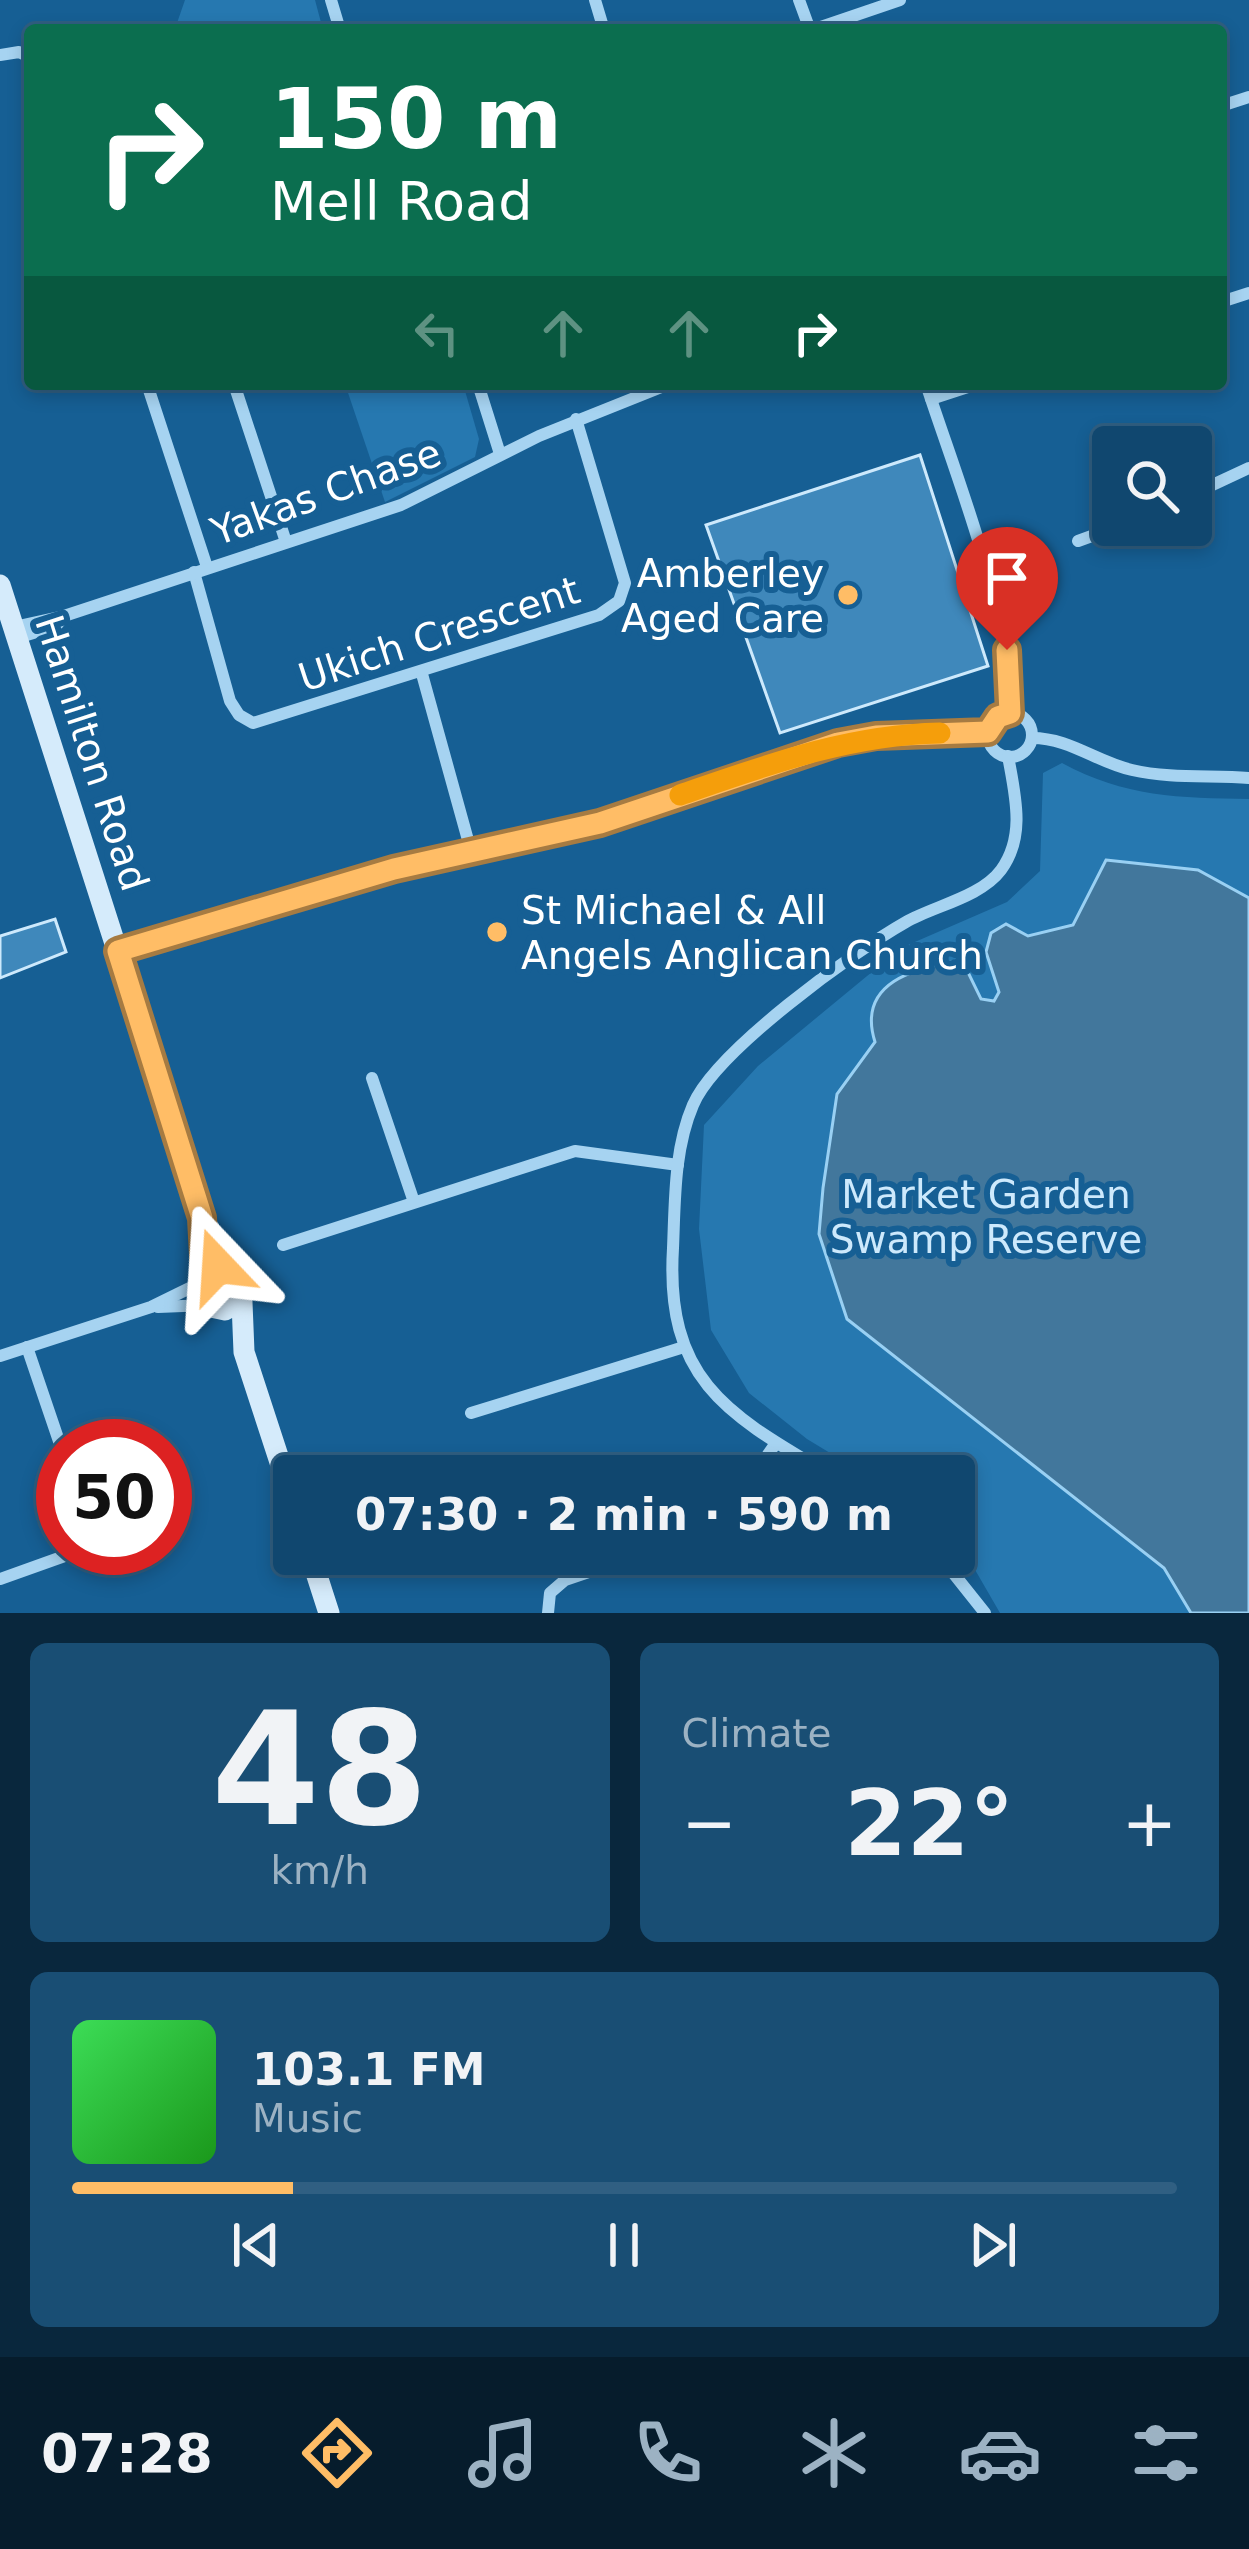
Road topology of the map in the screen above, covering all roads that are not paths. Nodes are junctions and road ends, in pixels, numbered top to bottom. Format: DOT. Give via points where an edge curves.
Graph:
graph roads {
  1 [pos="900,0"];
  2 [pos="829,24"];
  3 [pos="149,390"];
  4 [pos="236,390"];
  5 [pos="480,390"];
  6 [pos="653,390"];
  7 [pos="928,390"];
  8 [pos="960,390"];
  9 [pos="931,400"];
  10 [pos="576,419"];
  11 [pos="500,454"];
  12 [pos="1249,468"];
  13 [pos="1212,485"];
  14 [pos="1092,536"];
  15 [pos="1078,541"];
  16 [pos="286,542"];
  17 [pos="201,569"];
  18 [pos="0,585"];
  19 [pos="15,633"];
  20 [pos="422,674"];
  21 [pos="1010,713"];
  22 [pos="988,732"];
  23 [pos="1032,738"];
  24 [pos="1009,756"];
  25 [pos="1249,778"];
  26 [pos="472,850"];
  27 [pos="118,951"];
  28 [pos="372,1078"];
  29 [pos="678,1165"];
  30 [pos="414,1202"];
  31 [pos="202,1218"];
  32 [pos="283,1245"];
  33 [pos="232,1268"];
  34 [pos="206,1292"];
  35 [pos="241,1298"];
  36 [pos="151,1307"];
  37 [pos="27,1347"];
  38 [pos="685,1347"];
  39 [pos="244,1352"];
  40 [pos="0,1355"];
  41 [pos="471,1413"];
  42 [pos="51,1419"];
  43 [pos="776,1443"];
  44 [pos="278,1455"];
  45 [pos="768,1455"];
  46 [pos="796,1455"];
  47 [pos="36,1566"];
  48 [pos="317,1575"];
  49 [pos="581,1575"];
  50 [pos="955,1575"];
  51 [pos="0,1579"];
  52 [pos="329,1613"];
  53 [pos="548,1613"];
  54 [pos="985,1613"];
  1 -- 2 [label="street"];
  3 -- 17 [label="street"];
  4 -- 16 [label="street"];
  5 -- 11 [label="street"];
  6 -- 10 [label="street, Yakas Chase"];
  7 -- 9 [label="street"];
  8 -- 9 [label="street"];
  9 -- 21 [label="street" via="1002,626"];
  10 -- 11 [label="street, Yakas Chase"];
  10 -- 20 [label="street, Ukich Crescent" via="624,573 619,601 599,615"];
  11 -- 16 [label="street, Yakas Chase" via="401,505"];
  12 -- 13 [label="street"];
  14 -- 15 [label="street"];
  16 -- 17 [label="street, Yakas Chase"];
  17 -- 19 [label="street, Yakas Chase" via="64,616 56,626"];
  17 -- 20 [label="street, Ukich Crescent" via="230,701 253,723"];
  18 -- 19 [label="main road, Hamilton Road"];
  19 -- 27 [label="main road, Hamilton Road"];
  20 -- 26 [label="street"];
  21 -- 22 [label="street"];
  21 -- 23 [label="street" via="1029,723"];
  22 -- 24 [label="street" via="995,751"];
  22 -- 26 [label="street" via="838,743 600,823"];
  23 -- 24 [label="street"];
  23 -- 25 [label="street" via="1064,740 1154,774"];
  24 -- 29 [label="street" via="1018,814 999,874 878,938 730,1056 693,1102"];
  26 -- 27 [label="street"];
  27 -- 31 [label="main road, Hamilton Road"];
  28 -- 30 [label="street"];
  29 -- 30 [label="street" via="575,1151"];
  29 -- 38 [label="street" via="671,1284"];
  30 -- 32 [label="street"];
  31 -- 33 [label="main road, Hamilton Road"];
  31 -- 34 [label="main road, Hamilton Road"];
  33 -- 34 [label="main road" via="218,1266"];
  33 -- 35 [label="main road"];
  34 -- 35 [label="main road" via="225,1310"];
  34 -- 36 [label="street"];
  34 -- 36 [label="street"];
  34 -- 39 [label="main road"];
  35 -- 39 [label="main road"];
  36 -- 37 [label="street"];
  37 -- 40 [label="street"];
  37 -- 42 [label="street"];
  38 -- 41 [label="street"];
  38 -- 43 [label="street" via="728,1411"];
  39 -- 44 [label="main road"];
  43 -- 45 [label="street"];
  43 -- 46 [label="street"];
  47 -- 51 [label="street"];
  48 -- 52 [label="main road"];
  49 -- 53 [label="street" via="550,1593"];
  50 -- 54 [label="street"];
}
